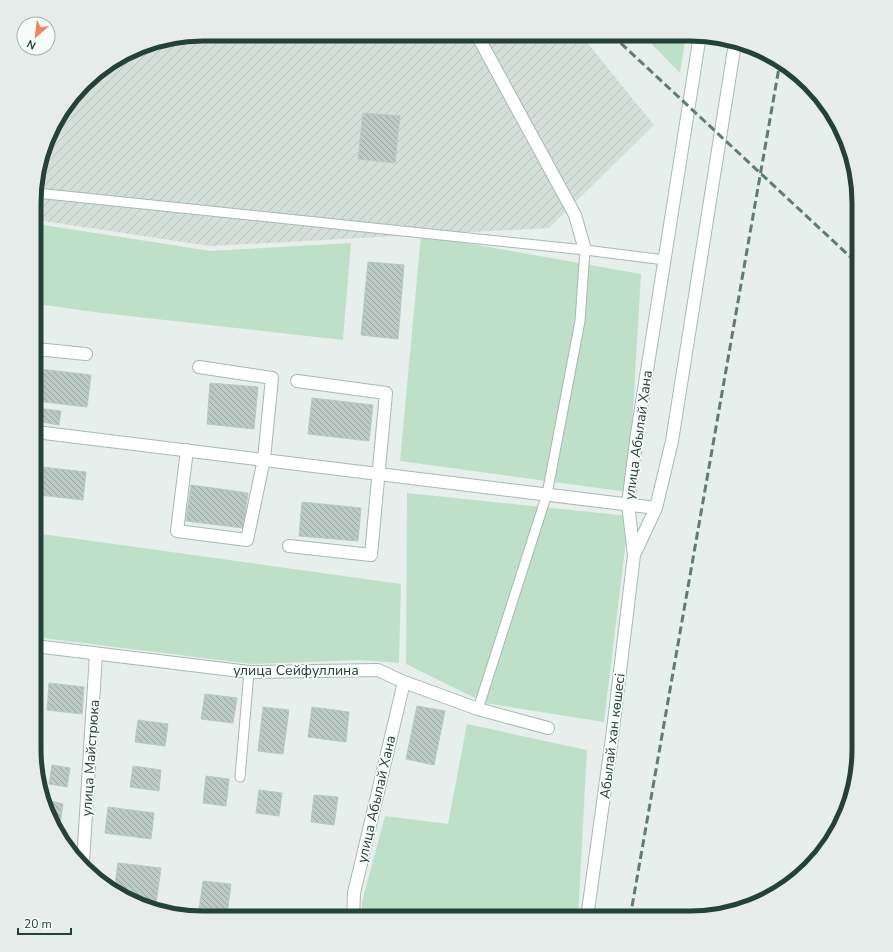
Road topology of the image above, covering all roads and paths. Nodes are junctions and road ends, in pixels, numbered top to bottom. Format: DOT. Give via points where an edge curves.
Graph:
graph roads {
  1 [pos="480,41"];
  2 [pos="699,41"];
  3 [pos="734,48"];
  4 [pos="41,193"];
  5 [pos="585,250"];
  6 [pos="665,260"];
  7 [pos="41,350"];
  8 [pos="86,354"];
  9 [pos="199,367"];
  10 [pos="297,381"];
  11 [pos="41,433"];
  12 [pos="186,450"];
  13 [pos="264,459"];
  14 [pos="378,473"];
  15 [pos="547,494"];
  16 [pos="628,504"];
  17 [pos="656,508"];
  18 [pos="289,546"];
  19 [pos="634,555"];
  20 [pos="41,647"];
  21 [pos="96,654"];
  22 [pos="249,672"];
  23 [pos="404,682"];
  24 [pos="478,709"];
  25 [pos="548,728"];
  26 [pos="240,777"];
  27 [pos="83,858"];
  28 [pos="353,911"];
  29 [pos="589,911"];
  1 -- 5 [label="street" via="575,215"];
  2 -- 6 [label="street, улица Абылай Хана"];
  3 -- 17 [label="street, улица Абылай Хана" via="672,441"];
  4 -- 5 [label="lane"];
  5 -- 6 [label="lane"];
  5 -- 15 [label="lane" via="580,320"];
  6 -- 16 [label="street, улица Абылай Хана"];
  7 -- 8 [label="street"];
  9 -- 13 [label="street" via="272,378"];
  10 -- 14 [label="street" via="386,393"];
  11 -- 12 [label="street"];
  12 -- 13 [label="street"];
  12 -- 13 [label="street" via="177,531 247,540"];
  13 -- 14 [label="street"];
  14 -- 15 [label="street"];
  14 -- 18 [label="street" via="371,555"];
  15 -- 16 [label="street"];
  15 -- 24 [label="lane"];
  16 -- 17 [label="street"];
  16 -- 19 [label="street, улица Абылай Хана"];
  17 -- 19 [label="street, улица Абылай Хана"];
  19 -- 29 [label="street, Абылай хан көшесі"];
  20 -- 21 [label="street, улица Сейфуллина"];
  21 -- 22 [label="street, улица Сейфуллина"];
  21 -- 27 [label="street, улица Майстрюка"];
  22 -- 23 [label="street, улица Сейфуллина" via="378,670"];
  22 -- 26 [label="lane"];
  23 -- 24 [label="street, улица Сейфуллина"];
  23 -- 28 [label="street, улица Абылай Хана" via="354,894"];
  24 -- 25 [label="street, улица Сейфуллина"];
}
